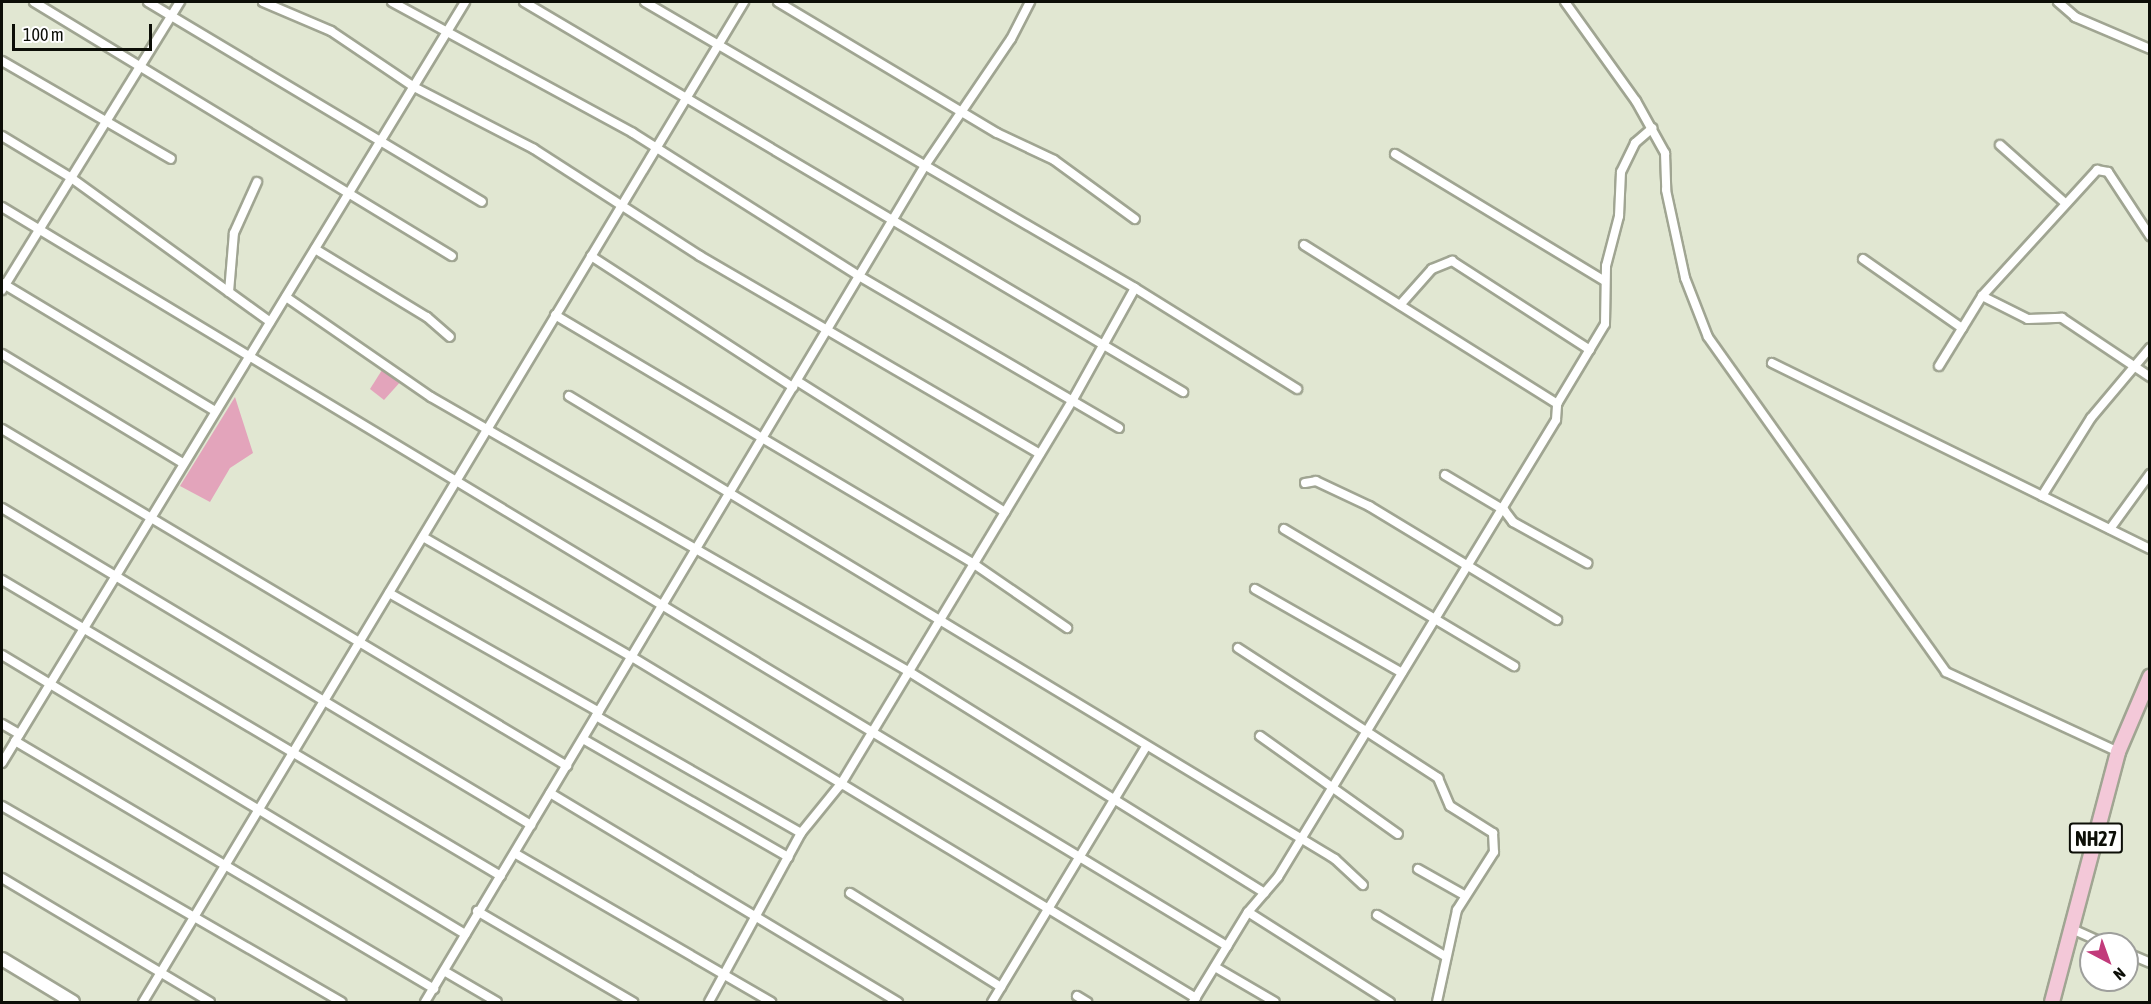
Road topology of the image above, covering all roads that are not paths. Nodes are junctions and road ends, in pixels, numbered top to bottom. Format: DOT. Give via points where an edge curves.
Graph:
graph roads {
  1 [pos="34,2"];
  2 [pos="148,2"];
  3 [pos="180,2"];
  4 [pos="263,2"];
  5 [pos="392,2"];
  6 [pos="465,2"];
  7 [pos="524,2"];
  8 [pos="645,2"];
  9 [pos="744,2"];
  10 [pos="778,2"];
  11 [pos="1030,2"];
  12 [pos="1565,2"];
  13 [pos="2058,2"];
  14 [pos="171,15"];
  15 [pos="444,34"];
  16 [pos="717,45"];
  17 [pos="2150,49"];
  18 [pos="2,60"];
  19 [pos="139,65"];
  20 [pos="414,87"];
  21 [pos="686,96"];
  22 [pos="959,109"];
  23 [pos="104,120"];
  24 [pos="1652,128"];
  25 [pos="2,136"];
  26 [pos="376,140"];
  27 [pos="2000,145"];
  28 [pos="653,150"];
  29 [pos="1395,154"];
  30 [pos="171,159"];
  31 [pos="926,164"];
  32 [pos="70,177"];
  33 [pos="257,182"];
  34 [pos="344,194"];
  35 [pos="482,202"];
  36 [pos="622,202"];
  37 [pos="2064,202"];
  38 [pos="2,207"];
  39 [pos="1135,219"];
  40 [pos="891,222"];
  41 [pos="38,229"];
  42 [pos="2150,236"];
  43 [pos="1304,245"];
  44 [pos="315,249"];
  45 [pos="452,255"];
  46 [pos="591,256"];
  47 [pos="1863,259"];
  48 [pos="860,276"];
  49 [pos="1605,281"];
  50 [pos="2,286"];
  51 [pos="1135,288"];
  52 [pos="229,292"];
  53 [pos="1982,296"];
  54 [pos="286,297"];
  55 [pos="1400,305"];
  56 [pos="555,315"];
  57 [pos="270,322"];
  58 [pos="1962,328"];
  59 [pos="829,330"];
  60 [pos="450,337"];
  61 [pos="1102,348"];
  62 [pos="2150,348"];
  63 [pos="1590,350"];
  64 [pos="2,354"];
  65 [pos="250,356"];
  66 [pos="1772,363"];
  67 [pos="1939,366"];
  68 [pos="2134,367"];
  69 [pos="2150,377"];
  70 [pos="795,384"];
  71 [pos="1298,389"];
  72 [pos="1183,392"];
  73 [pos="569,396"];
  74 [pos="1072,401"];
  75 [pos="1557,404"];
  76 [pos="215,411"];
  77 [pos="489,426"];
  78 [pos="1119,428"];
  79 [pos="2,429"];
  80 [pos="762,438"];
  81 [pos="1040,454"];
  82 [pos="183,463"];
  83 [pos="2150,474"];
  84 [pos="1445,475"];
  85 [pos="455,483"];
  86 [pos="1305,483"];
  87 [pos="729,493"];
  88 [pos="2042,496"];
  89 [pos="2,508"];
  90 [pos="1504,510"];
  91 [pos="1005,512"];
  92 [pos="149,519"];
  93 [pos="1284,529"];
  94 [pos="2110,529"];
  95 [pos="423,537"];
  96 [pos="696,548"];
  97 [pos="2150,549"];
  98 [pos="1469,563"];
  99 [pos="1587,563"];
  100 [pos="974,564"];
  101 [pos="112,578"];
  102 [pos="2,580"];
  103 [pos="1256,589"];
  104 [pos="389,593"];
  105 [pos="662,606"];
  106 [pos="940,620"];
  107 [pos="1434,620"];
  108 [pos="1557,620"];
  109 [pos="82,628"];
  110 [pos="1067,628"];
  111 [pos="359,643"];
  112 [pos="1238,648"];
  113 [pos="2,655"];
  114 [pos="632,657"];
  115 [pos="1514,666"];
  116 [pos="908,672"];
  117 [pos="1402,673"];
  118 [pos="2150,677"];
  119 [pos="49,684"];
  120 [pos="323,704"];
  121 [pos="598,714"];
  122 [pos="2,724"];
  123 [pos="873,730"];
  124 [pos="1368,730"];
  125 [pos="1260,736"];
  126 [pos="17,737"];
  127 [pos="583,739"];
  128 [pos="1146,747"];
  129 [pos="2118,752"];
  130 [pos="293,753"];
  131 [pos="2,763"];
  132 [pos="567,766"];
  133 [pos="840,785"];
  134 [pos="1334,786"];
  135 [pos="550,793"];
  136 [pos="1114,800"];
  137 [pos="2,806"];
  138 [pos="258,810"];
  139 [pos="531,825"];
  140 [pos="801,833"];
  141 [pos="1398,834"];
  142 [pos="1300,841"];
  143 [pos="516,854"];
  144 [pos="788,857"];
  145 [pos="1080,858"];
  146 [pos="225,864"];
  147 [pos="1418,869"];
  148 [pos="501,876"];
  149 [pos="2,878"];
  150 [pos="1363,885"];
  151 [pos="850,893"];
  152 [pos="1264,893"];
  153 [pos="1464,895"];
  154 [pos="1050,909"];
  155 [pos="477,911"];
  156 [pos="1248,912"];
  157 [pos="1377,915"];
  158 [pos="760,916"];
  159 [pos="191,920"];
  160 [pos="2072,929"];
  161 [pos="2079,932"];
  162 [pos="465,934"];
  163 [pos="1227,946"];
  164 [pos="1445,956"];
  165 [pos="2,959"];
  166 [pos="1215,967"];
  167 [pos="444,971"];
  168 [pos="161,973"];
  169 [pos="725,975"];
  170 [pos="1001,987"];
  171 [pos="434,988"];
  172 [pos="1077,996"];
  173 [pos="1194,1000"];
  174 [pos="73,1002"];
  175 [pos="143,1002"];
  176 [pos="210,1002"];
  177 [pos="341,1002"];
  178 [pos="425,1002"];
  179 [pos="497,1002"];
  180 [pos="633,1002"];
  181 [pos="709,1002"];
  182 [pos="771,1002"];
  183 [pos="898,1002"];
  184 [pos="992,1002"];
  185 [pos="1087,1002"];
  186 [pos="1275,1002"];
  187 [pos="1390,1002"];
  188 [pos="1437,1002"];
  189 [pos="2052,1002"];
  1 -- 19 [label="street"];
  2 -- 14 [label="street"];
  3 -- 14 [label="street"];
  4 -- 20 [label="street" via="331,32"];
  5 -- 15 [label="street"];
  6 -- 15 [label="street"];
  7 -- 21 [label="street"];
  8 -- 16 [label="street"];
  9 -- 16 [label="street"];
  10 -- 22 [label="street"];
  11 -- 22 [label="street" via="1011,39"];
  12 -- 24 [label="street"];
  13 -- 17 [label="street" via="2075,17"];
  14 -- 19 [label="street"];
  14 -- 26 [label="street"];
  15 -- 20 [label="street"];
  15 -- 28 [label="street" via="622,127"];
  16 -- 21 [label="street"];
  16 -- 31 [label="street"];
  18 -- 23 [label="street"];
  19 -- 23 [label="street"];
  19 -- 34 [label="street"];
  20 -- 26 [label="street"];
  20 -- 36 [label="street"];
  21 -- 28 [label="street"];
  21 -- 40 [label="street"];
  22 -- 31 [label="street"];
  22 -- 39 [label="street" via="1054,160"];
  23 -- 30 [label="street"];
  23 -- 32 [label="street"];
  24 -- 49 [label="street" via="1635,143 1621,172 1619,216"];
  24 -- 129 [label="street" via="1665,153 1666,190 1685,278 1708,337 1946,672"];
  25 -- 32 [label="street"];
  26 -- 34 [label="street"];
  26 -- 35 [label="street"];
  27 -- 37 [label="street"];
  28 -- 36 [label="street"];
  28 -- 48 [label="street"];
  29 -- 49 [label="street"];
  31 -- 40 [label="street"];
  31 -- 51 [label="street"];
  32 -- 41 [label="street"];
  32 -- 52 [label="street"];
  33 -- 52 [label="street" via="234,232"];
  34 -- 44 [label="street"];
  34 -- 45 [label="street"];
  36 -- 46 [label="street"];
  36 -- 59 [label="street" via="700,256"];
  37 -- 42 [label="street" via="2102,168"];
  37 -- 53 [label="street" via="2033,244"];
  38 -- 41 [label="street"];
  40 -- 48 [label="street"];
  40 -- 61 [label="street"];
  41 -- 50 [label="street"];
  41 -- 65 [label="street"];
  43 -- 55 [label="street"];
  44 -- 54 [label="street"];
  44 -- 60 [label="street" via="427,317"];
  46 -- 56 [label="street"];
  46 -- 70 [label="street"];
  47 -- 58 [label="street"];
  48 -- 59 [label="street"];
  48 -- 74 [label="street"];
  49 -- 63 [label="street" via="1605,324"];
  50 -- 76 [label="street"];
  51 -- 61 [label="street"];
  51 -- 71 [label="street"];
  52 -- 57 [label="street"];
  53 -- 58 [label="street"];
  53 -- 68 [label="street" via="2028,319 2062,318"];
  54 -- 57 [label="street"];
  54 -- 77 [label="street" via="431,397"];
  55 -- 63 [label="street" via="1432,269 1452,261"];
  55 -- 75 [label="street"];
  56 -- 77 [label="street"];
  56 -- 80 [label="street"];
  57 -- 65 [label="street"];
  58 -- 67 [label="street"];
  59 -- 70 [label="street"];
  59 -- 81 [label="street"];
  61 -- 72 [label="street"];
  61 -- 74 [label="street"];
  62 -- 68 [label="street"];
  63 -- 75 [label="street"];
  64 -- 82 [label="street"];
  65 -- 76 [label="street"];
  65 -- 85 [label="street"];
  66 -- 88 [label="street"];
  68 -- 69 [label="street"];
  68 -- 88 [label="street" via="2091,418"];
  70 -- 80 [label="street"];
  70 -- 91 [label="street"];
  73 -- 87 [label="street"];
  74 -- 78 [label="street"];
  74 -- 81 [label="street"];
  75 -- 90 [label="street" via="1556,420"];
  76 -- 82 [label="street"];
  77 -- 85 [label="street"];
  77 -- 96 [label="street"];
  79 -- 92 [label="street"];
  80 -- 87 [label="street"];
  80 -- 100 [label="street"];
  81 -- 91 [label="street"];
  82 -- 92 [label="street"];
  83 -- 94 [label="street"];
  84 -- 90 [label="street"];
  85 -- 95 [label="street"];
  85 -- 105 [label="street"];
  86 -- 98 [label="street" via="1316,481 1369,506"];
  87 -- 96 [label="street"];
  87 -- 106 [label="street"];
  88 -- 94 [label="street"];
  89 -- 101 [label="street"];
  90 -- 98 [label="street"];
  90 -- 99 [label="street" via="1513,522"];
  91 -- 100 [label="street"];
  92 -- 101 [label="street"];
  92 -- 111 [label="street"];
  93 -- 107 [label="street"];
  94 -- 97 [label="street"];
  95 -- 104 [label="street"];
  95 -- 114 [label="street"];
  96 -- 105 [label="street"];
  96 -- 116 [label="street"];
  98 -- 107 [label="street"];
  98 -- 108 [label="street"];
  100 -- 106 [label="street"];
  100 -- 110 [label="street"];
  101 -- 109 [label="street"];
  101 -- 120 [label="street"];
  102 -- 109 [label="street"];
  103 -- 117 [label="street"];
  104 -- 111 [label="street"];
  104 -- 121 [label="street"];
  105 -- 114 [label="street"];
  105 -- 123 [label="street"];
  106 -- 116 [label="street"];
  106 -- 128 [label="street"];
  107 -- 115 [label="street"];
  107 -- 117 [label="street"];
  109 -- 119 [label="street"];
  109 -- 130 [label="street"];
  111 -- 120 [label="street"];
  111 -- 132 [label="street"];
  112 -- 124 [label="street"];
  113 -- 119 [label="street"];
  114 -- 121 [label="street"];
  114 -- 133 [label="street"];
  116 -- 123 [label="street"];
  116 -- 136 [label="street"];
  117 -- 124 [label="street"];
  118 -- 129 [label="highway, NH27"];
  119 -- 126 [label="street"];
  119 -- 138 [label="street"];
  120 -- 130 [label="street"];
  120 -- 139 [label="street"];
  121 -- 127 [label="street"];
  121 -- 140 [label="street"];
  122 -- 126 [label="street"];
  123 -- 133 [label="street"];
  123 -- 145 [label="street"];
  124 -- 134 [label="street"];
  124 -- 153 [label="street" via="1438,778 1450,806 1493,833 1494,852"];
  125 -- 134 [label="street"];
  126 -- 131 [label="street"];
  126 -- 146 [label="street"];
  127 -- 132 [label="street"];
  127 -- 144 [label="street"];
  128 -- 136 [label="street"];
  128 -- 142 [label="street"];
  129 -- 160 [label="highway, NH27"];
  130 -- 138 [label="street"];
  130 -- 148 [label="street"];
  132 -- 135 [label="street"];
  133 -- 140 [label="street"];
  133 -- 154 [label="street"];
  134 -- 141 [label="street"];
  134 -- 142 [label="street"];
  135 -- 139 [label="street"];
  135 -- 158 [label="street"];
  136 -- 145 [label="street"];
  136 -- 152 [label="street"];
  137 -- 159 [label="street"];
  138 -- 146 [label="street"];
  138 -- 162 [label="street"];
  139 -- 143 [label="street"];
  140 -- 144 [label="street"];
  142 -- 150 [label="street" via="1335,859"];
  142 -- 152 [label="street"];
  143 -- 148 [label="street"];
  143 -- 169 [label="street"];
  144 -- 158 [label="street"];
  145 -- 154 [label="street"];
  145 -- 163 [label="street"];
  146 -- 159 [label="street"];
  146 -- 171 [label="street"];
  147 -- 153 [label="street"];
  148 -- 155 [label="street"];
  149 -- 168 [label="street"];
  151 -- 170 [label="street"];
  152 -- 156 [label="street"];
  153 -- 164 [label="street"];
  154 -- 170 [label="street"];
  154 -- 173 [label="street"];
  155 -- 162 [label="street"];
  155 -- 180 [label="street"];
  156 -- 163 [label="street"];
  156 -- 187 [label="street"];
  157 -- 164 [label="street"];
  158 -- 169 [label="street"];
  158 -- 183 [label="street"];
  159 -- 168 [label="street"];
  159 -- 177 [label="street"];
  160 -- 161 [label="street"];
  160 -- 189 [label="highway, NH27"];
  162 -- 167 [label="street"];
  163 -- 166 [label="street"];
  164 -- 188 [label="street"];
  165 -- 174 [label="main road"];
  166 -- 173 [label="street"];
  166 -- 186 [label="street"];
  167 -- 171 [label="street"];
  167 -- 179 [label="street"];
  168 -- 175 [label="street"];
  168 -- 176 [label="street"];
  169 -- 181 [label="street"];
  169 -- 182 [label="street"];
  170 -- 184 [label="street"];
  171 -- 178 [label="street"];
  172 -- 185 [label="street"];
}
